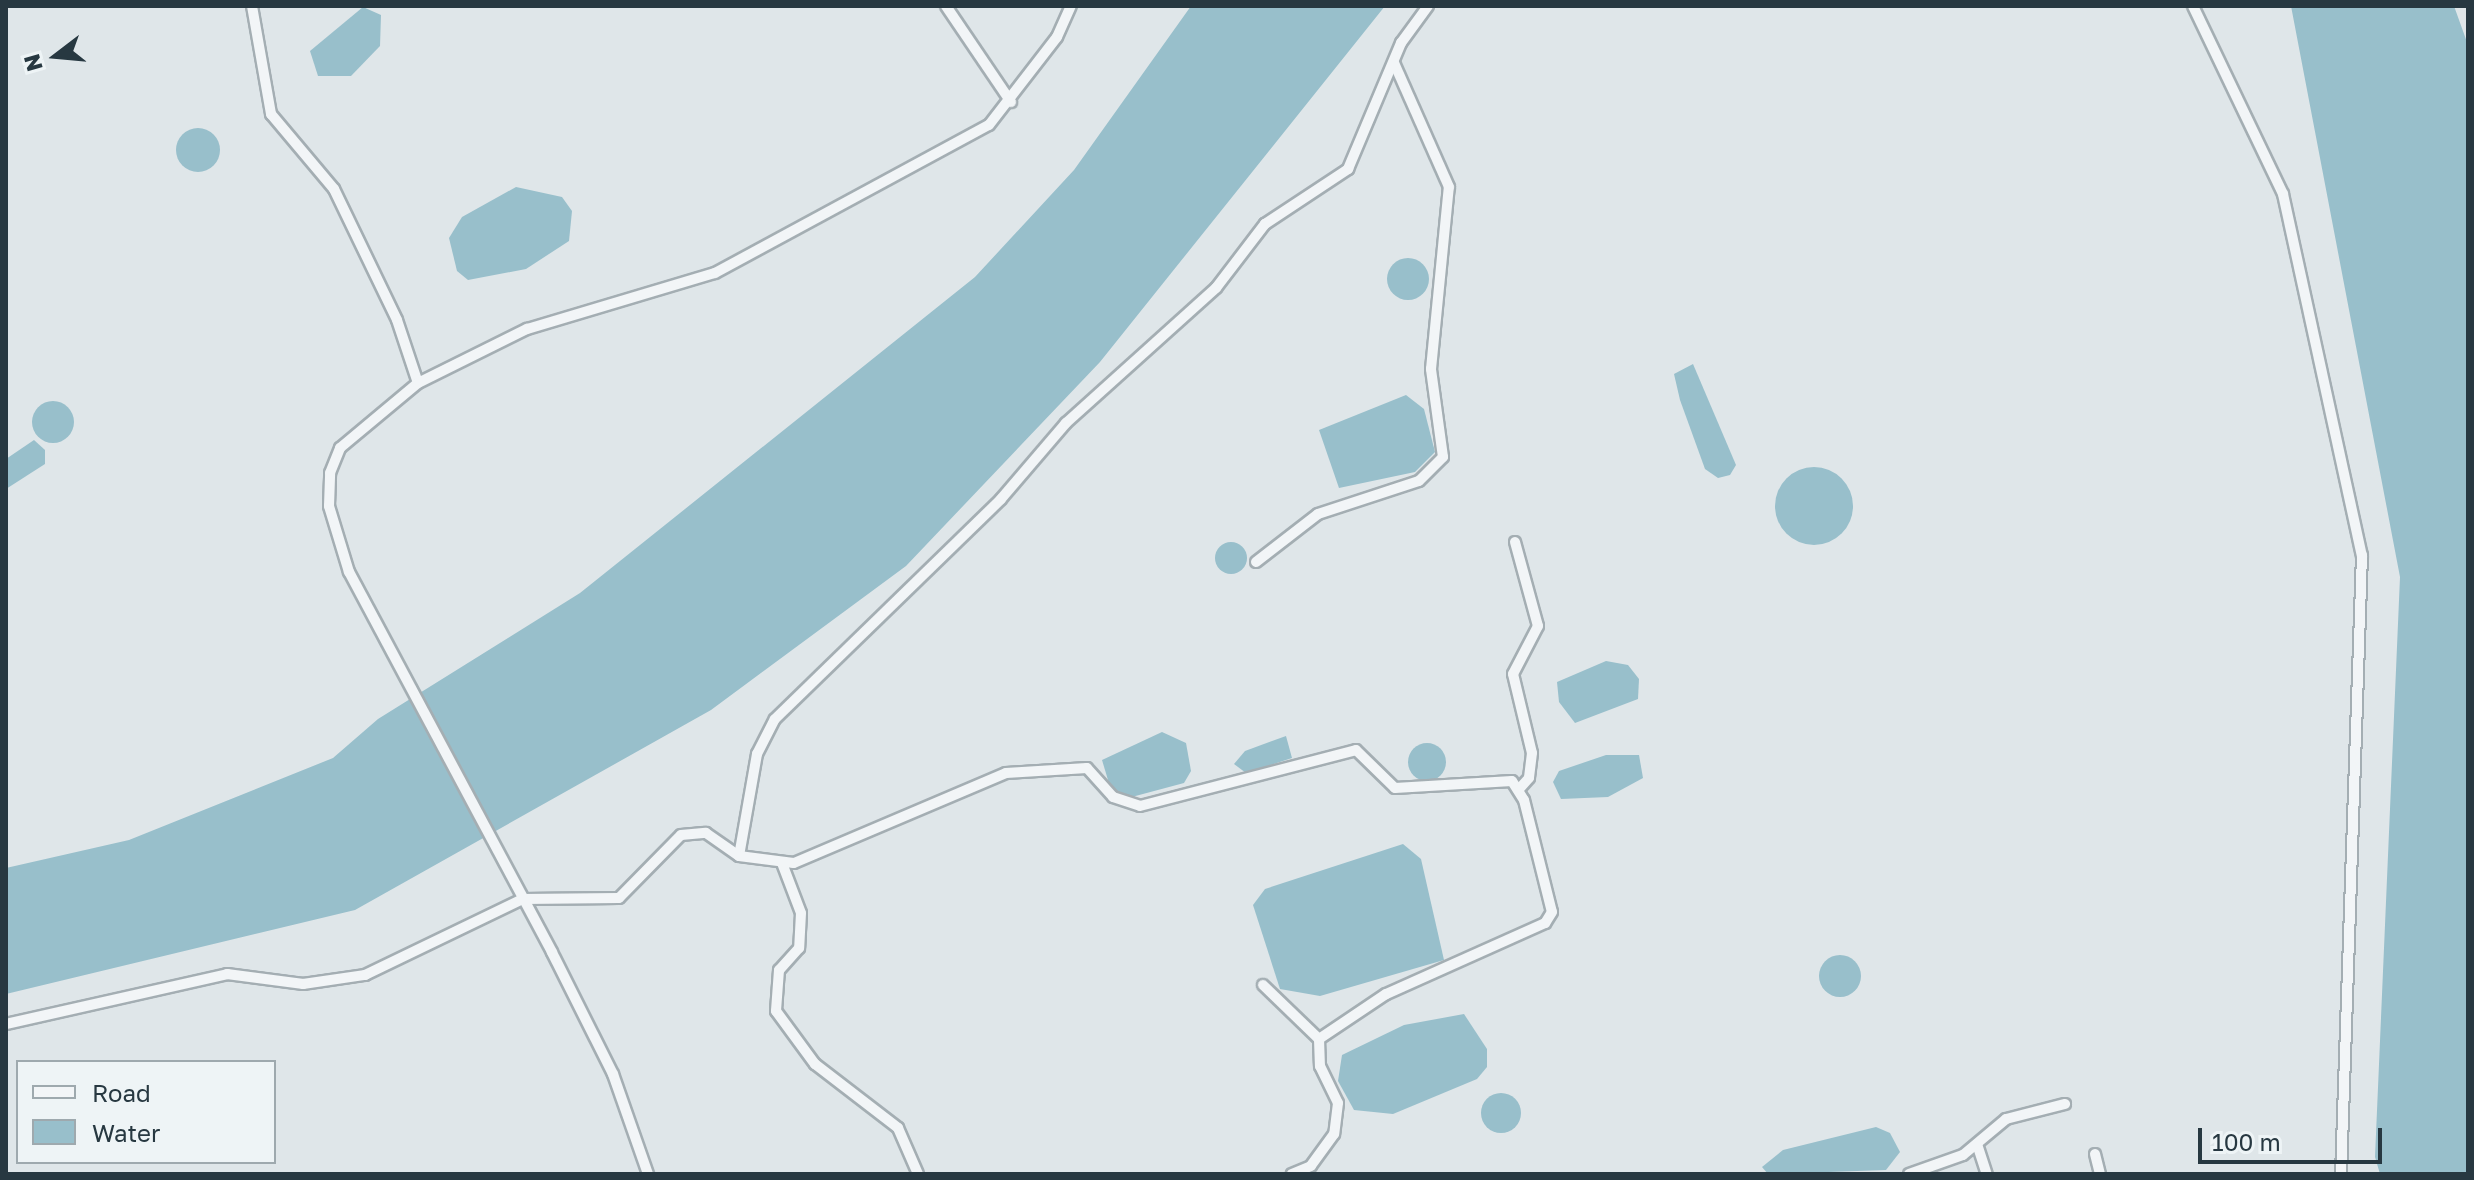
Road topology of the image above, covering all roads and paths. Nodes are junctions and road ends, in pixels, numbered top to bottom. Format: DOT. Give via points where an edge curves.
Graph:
graph roads {
  1 [pos="252,6"];
  2 [pos="946,6"];
  3 [pos="1071,6"];
  4 [pos="1428,6"];
  5 [pos="2193,6"];
  6 [pos="1394,63"];
  7 [pos="1011,102"];
  8 [pos="418,383"];
  9 [pos="1515,542"];
  10 [pos="1256,562"];
  11 [pos="1519,789"];
  12 [pos="739,856"];
  13 [pos="782,863"];
  14 [pos="523,899"];
  15 [pos="1263,985"];
  16 [pos="6,1024"];
  17 [pos="1319,1039"];
  18 [pos="2065,1104"];
  19 [pos="1977,1144"];
  20 [pos="2095,1154"];
  21 [pos="648,1174"];
  22 [pos="918,1174"];
  23 [pos="1292,1174"];
  24 [pos="1909,1174"];
  25 [pos="1987,1174"];
  26 [pos="2100,1174"];
  27 [pos="2341,1174"];
  1 -- 8 [label="street" via="271,114 334,189 397,320"];
  2 -- 7 [label="street"];
  3 -- 7 [label="street"];
  4 -- 6 [label="street"];
  5 -- 27 [label="street" via="2283,194 2362,555"];
  6 -- 10 [label="street" via="1449,187 1431,369 1443,457 1419,481 1318,514"];
  6 -- 12 [label="street" via="1348,169 1265,224 1216,288 1066,423 979,521 775,719 757,754"];
  7 -- 8 [label="street" via="989,125 715,273 527,329"];
  8 -- 14 [label="street" via="340,448 330,473 329,506 349,572"];
  9 -- 11 [label="street" via="1538,626 1513,674 1532,753 1529,778"];
  11 -- 13 [label="street" via="1499,777 1449,789 1395,788 1356,750 1140,806 1113,797 1087,768 1061,766 959,788 842,845"];
  11 -- 17 [label="street" via="1552,912 1545,923 1386,994"];
  12 -- 13 [label="street"];
  12 -- 14 [label="street" via="706,833 681,835 619,898"];
  13 -- 22 [label="street" via="801,913 799,948 779,970 776,1011 815,1064 898,1128"];
  14 -- 16 [label="street" via="365,975 303,984 227,974"];
  14 -- 21 [label="street" via="613,1074"];
  15 -- 17 [label="street"];
  17 -- 23 [label="street" via="1320,1066 1338,1103 1334,1134 1311,1166"];
  18 -- 19 [label="street" via="2006,1119"];
  19 -- 24 [label="street"];
  19 -- 25 [label="street"];
  20 -- 26 [label="street"];
}
